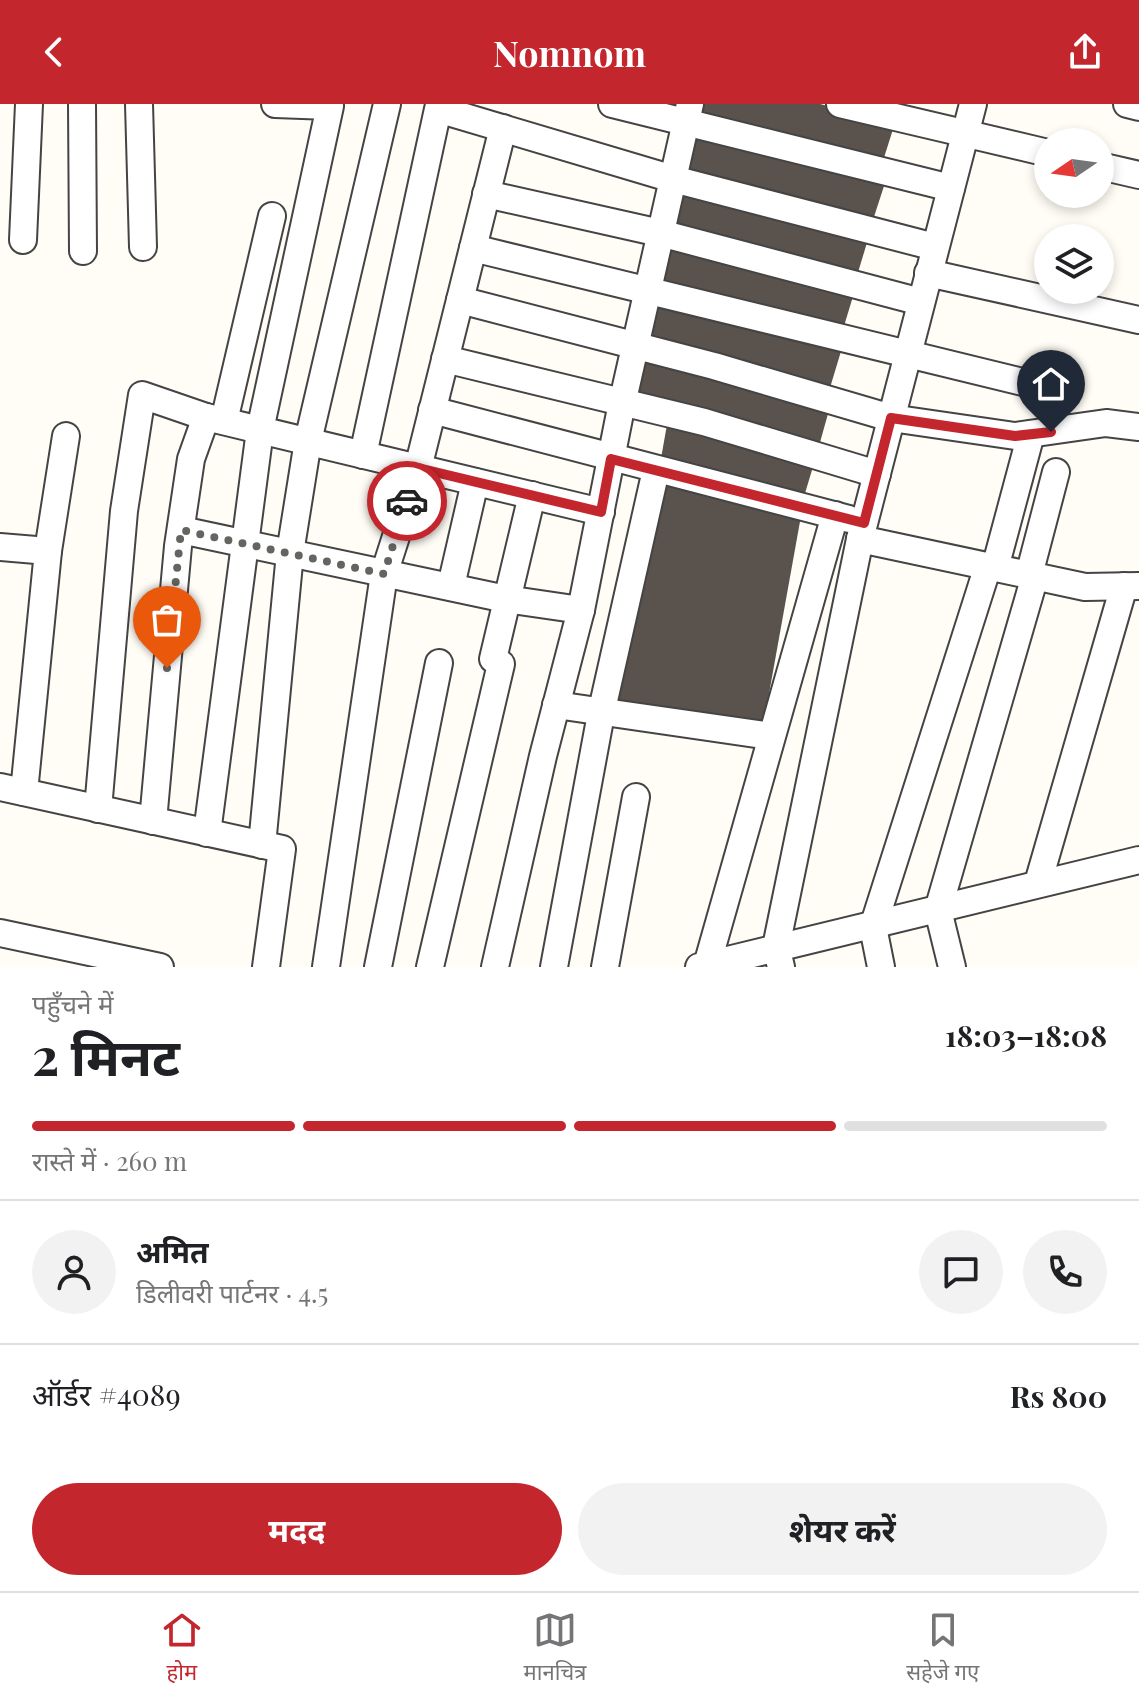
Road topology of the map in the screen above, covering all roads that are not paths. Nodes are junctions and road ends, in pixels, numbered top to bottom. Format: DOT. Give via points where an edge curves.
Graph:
graph roads {
  1 [pos="29,104"];
  2 [pos="82,104"];
  3 [pos="139,104"];
  4 [pos="275,104"];
  5 [pos="387,104"];
  6 [pos="612,104"];
  7 [pos="840,104"];
  8 [pos="973,104"];
  9 [pos="1127,104"];
  10 [pos="438,106"];
  11 [pos="1139,107"];
  12 [pos="688,114"];
  13 [pos="503,128"];
  14 [pos="965,132"];
  15 [pos="1034,149"];
  16 [pos="1114,169"];
  17 [pos="1139,175"];
  18 [pos="673,179"];
  19 [pos="951,188"];
  20 [pos="486,194"];
  21 [pos="272,216"];
  22 [pos="660,233"];
  23 [pos="23,240"];
  24 [pos="143,247"];
  25 [pos="935,247"];
  26 [pos="473,248"];
  27 [pos="83,251"];
  28 [pos="928,273"];
  29 [pos="647,292"];
  30 [pos="460,300"];
  31 [pos="921,302"];
  32 [pos="1139,320"];
  33 [pos="635,345"];
  34 [pos="907,356"];
  35 [pos="445,359"];
  36 [pos="1043,387"];
  37 [pos="623,402"];
  38 [pos="432,410"];
  39 [pos="891,418"];
  40 [pos="215,419"];
  41 [pos="1139,427"];
  42 [pos="260,430"];
  43 [pos="1031,434"];
  44 [pos="66,436"];
  45 [pos="308,441"];
  46 [pos="363,455"];
  47 [pos="611,459"];
  48 [pos="418,468"];
  49 [pos="656,470"];
  50 [pos="1056,472"];
  51 [pos="877,474"];
  52 [pos="475,482"];
  53 [pos="532,495"];
  54 [pos="601,512"];
  55 [pos="835,515"];
  56 [pos="181,530"];
  57 [pos="862,531"];
  58 [pos="243,543"];
  59 [pos="0,547"];
  60 [pos="48,551"];
  61 [pos="290,553"];
  62 [pos="992,567"];
  63 [pos="384,574"];
  64 [pos="1032,576"];
  65 [pos="451,586"];
  66 [pos="1131,586"];
  67 [pos="506,599"];
  68 [pos="581,610"];
  69 [pos="439,663"];
  70 [pos="556,705"];
  71 [pos="601,714"];
  72 [pos="771,736"];
  73 [pos="12,790"];
  74 [pos="636,797"];
  75 [pos="98,809"];
  76 [pos="153,821"];
  77 [pos="207,833"];
  78 [pos="262,845"];
  79 [pos="1139,860"];
  80 [pos="1038,883"];
  81 [pos="938,910"];
  82 [pos="873,927"];
  83 [pos="0,933"];
  84 [pos="778,957"];
  85 [pos="703,966"];
  86 [pos="160,967"];
  87 [pos="266,967"];
  88 [pos="326,967"];
  89 [pos="378,967"];
  90 [pos="430,967"];
  91 [pos="495,967"];
  92 [pos="554,967"];
  93 [pos="605,967"];
  94 [pos="881,967"];
  95 [pos="952,967"];
  1 -- 23 [label="street"];
  2 -- 27 [label="street"];
  3 -- 24 [label="street"];
  4 -- 42 [label="street" via="330,106"];
  5 -- 45 [label="street"];
  6 -- 12 [label="street"];
  7 -- 14 [label="street"];
  8 -- 14 [label="street"];
  9 -- 11 [label="street"];
  10 -- 13 [label="street"];
  10 -- 46 [label="street"];
  12 -- 18 [label="street"];
  12 -- 19 [label="street"];
  13 -- 18 [label="street"];
  13 -- 20 [label="street"];
  14 -- 15 [label="street"];
  14 -- 19 [label="street"];
  16 -- 17 [label="street"];
  18 -- 22 [label="street"];
  18 -- 25 [label="street"];
  19 -- 25 [label="street"];
  20 -- 22 [label="street"];
  20 -- 26 [label="street"];
  21 -- 40 [label="street"];
  22 -- 29 [label="street"];
  22 -- 31 [label="street"];
  25 -- 28 [label="street"];
  26 -- 29 [label="street"];
  26 -- 30 [label="street"];
  28 -- 31 [label="street"];
  28 -- 32 [label="street"];
  29 -- 33 [label="street"];
  29 -- 34 [label="street"];
  30 -- 33 [label="street"];
  30 -- 35 [label="street"];
  31 -- 34 [label="street"];
  33 -- 37 [label="street"];
  33 -- 39 [label="street"];
  34 -- 36 [label="street"];
  34 -- 39 [label="street"];
  35 -- 37 [label="street"];
  35 -- 38 [label="street"];
  37 -- 47 [label="street"];
  37 -- 51 [label="street"];
  38 -- 47 [label="street"];
  38 -- 48 [label="street"];
  39 -- 43 [label="street"];
  39 -- 51 [label="street"];
  40 -- 42 [label="street"];
  40 -- 56 [label="street" via="191,459"];
  40 -- 75 [label="street" via="142,395 124,511"];
  41 -- 43 [label="street" via="1106,423"];
  42 -- 45 [label="street"];
  42 -- 58 [label="street"];
  43 -- 62 [label="street"];
  44 -- 60 [label="street"];
  45 -- 46 [label="street"];
  45 -- 61 [label="street"];
  46 -- 48 [label="street"];
  47 -- 49 [label="street"];
  47 -- 54 [label="street"];
  48 -- 52 [label="street"];
  48 -- 63 [label="street"];
  49 -- 55 [label="street"];
  49 -- 71 [label="street"];
  50 -- 64 [label="street"];
  51 -- 57 [label="street"];
  52 -- 53 [label="street"];
  52 -- 65 [label="street"];
  53 -- 54 [label="street"];
  53 -- 67 [label="street"];
  54 -- 68 [label="street"];
  55 -- 57 [label="street"];
  55 -- 72 [label="street"];
  56 -- 58 [label="street"];
  56 -- 76 [label="street"];
  57 -- 62 [label="street"];
  57 -- 84 [label="street"];
  58 -- 61 [label="street"];
  58 -- 77 [label="street"];
  59 -- 60 [label="street"];
  60 -- 73 [label="street"];
  61 -- 63 [label="street"];
  61 -- 78 [label="street"];
  62 -- 64 [label="street"];
  62 -- 82 [label="street"];
  63 -- 65 [label="street"];
  63 -- 88 [label="street"];
  64 -- 66 [label="street" via="1085,587"];
  64 -- 81 [label="street"];
  65 -- 67 [label="street"];
  66 -- 80 [label="street"];
  67 -- 68 [label="street"];
  67 -- 90 [label="street" via="493,659 501,664"];
  68 -- 70 [label="street"];
  69 -- 89 [label="street"];
  70 -- 71 [label="street"];
  70 -- 91 [label="street"];
  71 -- 72 [label="street"];
  71 -- 92 [label="street"];
  72 -- 85 [label="street"];
  73 -- 75 [label="street"];
  74 -- 93 [label="street"];
  75 -- 76 [label="street"];
  76 -- 77 [label="street"];
  77 -- 78 [label="street"];
  78 -- 87 [label="street" via="282,849"];
  79 -- 80 [label="street"];
  80 -- 81 [label="street"];
  81 -- 82 [label="street"];
  81 -- 95 [label="street"];
  82 -- 84 [label="street"];
  82 -- 94 [label="street"];
  83 -- 86 [label="street"];
  84 -- 85 [label="street"];
}
